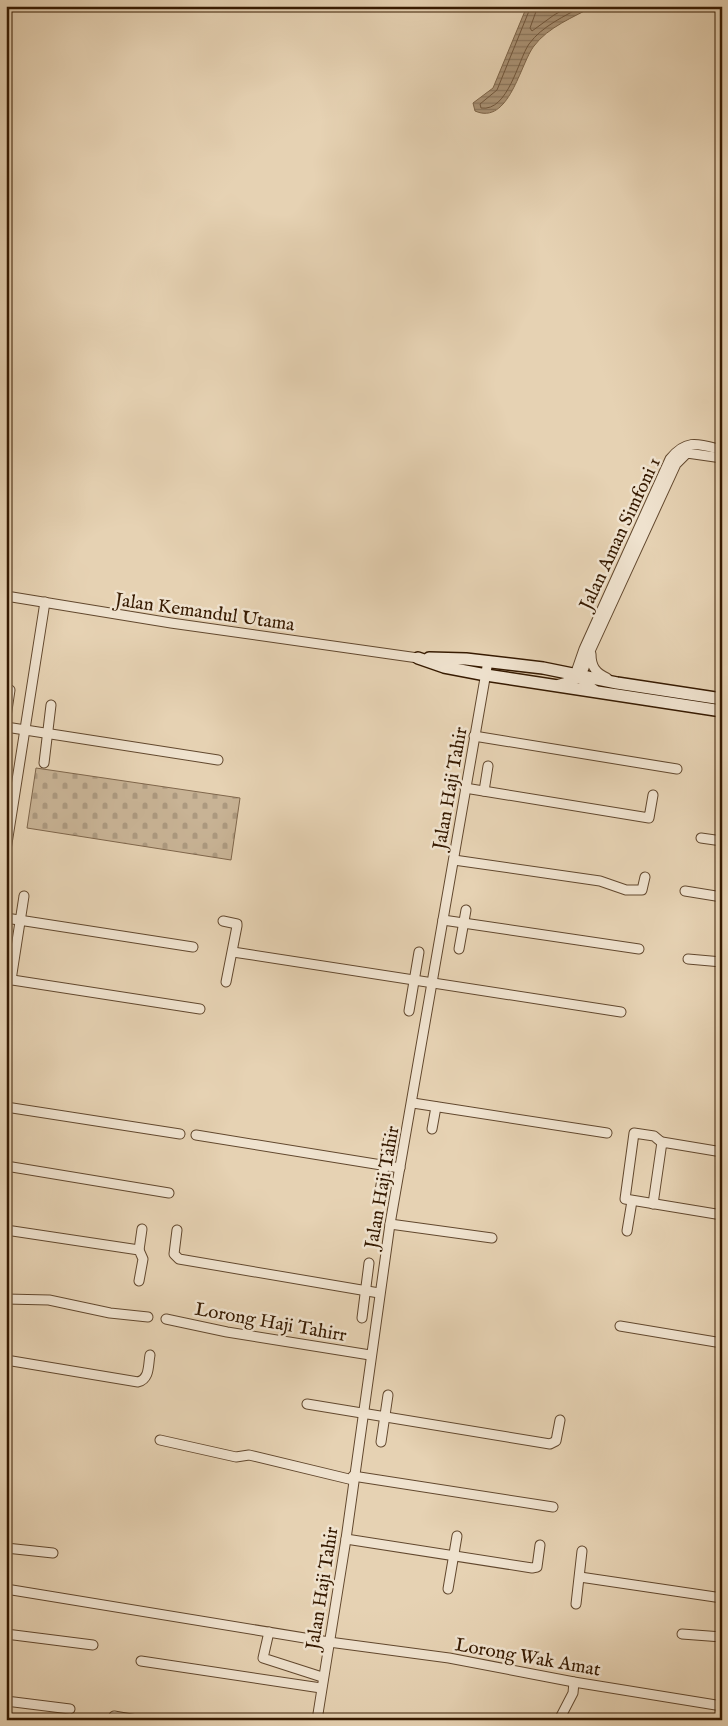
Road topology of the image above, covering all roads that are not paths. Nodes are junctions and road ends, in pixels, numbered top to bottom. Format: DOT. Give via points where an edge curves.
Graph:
graph roads {
  1 [pos="722,450"];
  2 [pos="722,458"];
  3 [pos="6,596"];
  4 [pos="45,602"];
  5 [pos="588,649"];
  6 [pos="418,658"];
  7 [pos="488,661"];
  8 [pos="544,668"];
  9 [pos="486,675"];
  10 [pos="578,676"];
  11 [pos="617,683"];
  12 [pos="552,685"];
  13 [pos="10,690"];
  14 [pos="598,692"];
  15 [pos="722,699"];
  16 [pos="51,705"];
  17 [pos="722,711"];
  18 [pos="6,717"];
  19 [pos="6,727"];
  20 [pos="26,730"];
  21 [pos="48,734"];
  22 [pos="474,736"];
  23 [pos="218,760"];
  24 [pos="44,763"];
  25 [pos="488,766"];
  26 [pos="677,769"];
  27 [pos="6,787"];
  28 [pos="17,788"];
  29 [pos="465,788"];
  30 [pos="484,791"];
  31 [pos="653,795"];
  32 [pos="701,838"];
  33 [pos="722,841"];
  34 [pos="6,850"];
  35 [pos="454,860"];
  36 [pos="645,877"];
  37 [pos="685,891"];
  38 [pos="24,896"];
  39 [pos="722,897"];
  40 [pos="466,910"];
  41 [pos="6,918"];
  42 [pos="20,920"];
  43 [pos="443,920"];
  44 [pos="223,921"];
  45 [pos="464,923"];
  46 [pos="193,947"];
  47 [pos="459,949"];
  48 [pos="638,949"];
  49 [pos="233,952"];
  50 [pos="419,952"];
  51 [pos="688,959"];
  52 [pos="722,962"];
  53 [pos="9,979"];
  54 [pos="414,980"];
  55 [pos="226,982"];
  56 [pos="433,983"];
  57 [pos="200,1009"];
  58 [pos="410,1011"];
  59 [pos="621,1012"];
  60 [pos="413,1103"];
  61 [pos="6,1106"];
  62 [pos="436,1107"];
  63 [pos="432,1130"];
  64 [pos="607,1133"];
  65 [pos="180,1134"];
  66 [pos="196,1135"];
  67 [pos="389,1136"];
  68 [pos="661,1142"];
  69 [pos="722,1152"];
  70 [pos="6,1166"];
  71 [pos="384,1166"];
  72 [pos="400,1168"];
  73 [pos="380,1191"];
  74 [pos="169,1193"];
  75 [pos="632,1201"];
  76 [pos="653,1204"];
  77 [pos="722,1215"];
  78 [pos="390,1224"];
  79 [pos="142,1229"];
  80 [pos="6,1230"];
  81 [pos="177,1230"];
  82 [pos="627,1231"];
  83 [pos="492,1238"];
  84 [pos="139,1250"];
  85 [pos="369,1262"];
  86 [pos="139,1281"];
  87 [pos="365,1291"];
  88 [pos="379,1293"];
  89 [pos="6,1300"];
  90 [pos="148,1317"];
  91 [pos="362,1318"];
  92 [pos="166,1319"];
  93 [pos="620,1326"];
  94 [pos="722,1343"];
  95 [pos="150,1355"];
  96 [pos="370,1355"];
  97 [pos="6,1360"];
  98 [pos="388,1395"];
  99 [pos="307,1404"];
  100 [pos="363,1413"];
  101 [pos="385,1416"];
  102 [pos="560,1420"];
  103 [pos="160,1440"];
  104 [pos="381,1442"];
  105 [pos="353,1478"];
  106 [pos="553,1507"];
  107 [pos="457,1536"];
  108 [pos="346,1539"];
  109 [pos="540,1545"];
  110 [pos="6,1548"];
  111 [pos="582,1551"];
  112 [pos="53,1553"];
  113 [pos="453,1555"];
  114 [pos="580,1577"];
  115 [pos="6,1588"];
  116 [pos="448,1589"];
  117 [pos="722,1598"];
  118 [pos="576,1604"];
  119 [pos="269,1632"];
  120 [pos="6,1634"];
  121 [pos="682,1634"];
  122 [pos="722,1637"];
  123 [pos="329,1642"];
  124 [pos="93,1645"];
  125 [pos="141,1661"];
  126 [pos="322,1677"];
  127 [pos="574,1682"];
  128 [pos="321,1688"];
  129 [pos="6,1701"];
  130 [pos="722,1706"];
  131 [pos="70,1709"];
  132 [pos="114,1716"];
  133 [pos="137,1720"];
  134 [pos="317,1720"];
  135 [pos="559,1720"];
  1 -- 5 [label="street, Jalan Aman Simfoni 1" via="688,444 670,459"];
  2 -- 5 [label="street, Jalan Aman Simfoni 1" via="687,453 676,464"];
  3 -- 4 [label="street, Jalan Kemandul Utama"];
  4 -- 6 [label="street, Jalan Kemandul Utama"];
  4 -- 20 [label="street"];
  5 -- 8 [label="street" via="571,665"];
  5 -- 10 [label="street, Jalan Aman Simfoni 1"];
  5 -- 11 [label="street" via="591,664 598,674"];
  6 -- 7 [label="street"];
  6 -- 9 [label="street"];
  7 -- 8 [label="street"];
  7 -- 9 [label="street, Jalan Haji Tahir"];
  8 -- 10 [label="street"];
  9 -- 12 [label="street"];
  9 -- 22 [label="street, Jalan Haji Tahir"];
  10 -- 11 [label="street"];
  10 -- 12 [label="street"];
  10 -- 14 [label="street"];
  11 -- 15 [label="street"];
  12 -- 14 [label="street"];
  13 -- 18 [label="street"];
  14 -- 17 [label="street"];
  16 -- 21 [label="street"];
  19 -- 20 [label="street"];
  20 -- 21 [label="street"];
  20 -- 28 [label="street"];
  21 -- 23 [label="street"];
  21 -- 24 [label="street"];
  22 -- 26 [label="street"];
  22 -- 29 [label="street, Jalan Haji Tahir"];
  25 -- 30 [label="street"];
  27 -- 28 [label="street"];
  28 -- 34 [label="street"];
  29 -- 30 [label="street"];
  29 -- 35 [label="street, Jalan Haji Tahir"];
  30 -- 31 [label="street" via="649,818"];
  32 -- 33 [label="street"];
  35 -- 36 [label="street" via="600,881 626,890 642,890"];
  35 -- 43 [label="street, Jalan Haji Tahir"];
  37 -- 39 [label="street"];
  38 -- 42 [label="street"];
  40 -- 45 [label="street"];
  41 -- 42 [label="street"];
  42 -- 46 [label="street"];
  42 -- 53 [label="street"];
  43 -- 45 [label="street"];
  43 -- 56 [label="street, Jalan Haji Tahir"];
  44 -- 49 [label="street" via="237,924"];
  45 -- 47 [label="street"];
  45 -- 48 [label="street"];
  49 -- 54 [label="street"];
  49 -- 55 [label="street"];
  50 -- 54 [label="street"];
  51 -- 52 [label="street"];
  53 -- 57 [label="street"];
  54 -- 56 [label="street"];
  54 -- 58 [label="street"];
  56 -- 59 [label="street"];
  56 -- 60 [label="street, Jalan Haji Tahir"];
  60 -- 62 [label="street"];
  60 -- 72 [label="street, Jalan Haji Tahir"];
  61 -- 65 [label="street"];
  62 -- 63 [label="street"];
  62 -- 64 [label="street"];
  66 -- 71 [label="street"];
  67 -- 71 [label="street"];
  68 -- 69 [label="street"];
  68 -- 75 [label="street" via="654,1136 634,1133 624,1197"];
  68 -- 76 [label="street"];
  70 -- 74 [label="street"];
  71 -- 72 [label="street"];
  71 -- 73 [label="street"];
  72 -- 78 [label="street, Jalan Haji Tahir"];
  75 -- 76 [label="street"];
  75 -- 82 [label="street"];
  76 -- 77 [label="street"];
  78 -- 83 [label="street"];
  78 -- 88 [label="street, Jalan Haji Tahir"];
  79 -- 84 [label="street"];
  80 -- 84 [label="street"];
  81 -- 87 [label="street" via="174,1254 179,1259"];
  84 -- 86 [label="street" via="143,1259"];
  85 -- 87 [label="street"];
  87 -- 88 [label="street"];
  87 -- 91 [label="street"];
  88 -- 96 [label="street, Jalan Haji Tahir"];
  89 -- 90 [label="street" via="49,1300"];
  92 -- 96 [label="street, Lorong Haji Tahirr"];
  93 -- 94 [label="street"];
  95 -- 97 [label="street" via="147,1375 138,1382"];
  96 -- 100 [label="street, Jalan Haji Tahir"];
  98 -- 101 [label="street"];
  99 -- 100 [label="street"];
  100 -- 101 [label="street"];
  100 -- 105 [label="street, Jalan Haji Tahir"];
  101 -- 102 [label="street" via="550,1444 556,1441"];
  101 -- 104 [label="street"];
  103 -- 105 [label="street"];
  105 -- 106 [label="street"];
  105 -- 108 [label="street, Jalan Haji Tahir"];
  107 -- 113 [label="street"];
  108 -- 113 [label="street"];
  108 -- 123 [label="street, Jalan Haji Tahir"];
  109 -- 113 [label="street" via="536,1567 532,1568"];
  110 -- 112 [label="street"];
  111 -- 114 [label="street"];
  113 -- 116 [label="street"];
  114 -- 117 [label="street"];
  114 -- 118 [label="street"];
  115 -- 119 [label="street, Lorong Wak Amat"];
  119 -- 123 [label="street, Lorong Wak Amat"];
  119 -- 126 [label="street" via="263,1658"];
  120 -- 124 [label="street"];
  121 -- 122 [label="street"];
  123 -- 126 [label="street, Jalan Haji Tahir"];
  123 -- 127 [label="street, Lorong Wak Amat" via="450,1658"];
  125 -- 128 [label="street"];
  126 -- 128 [label="street, Jalan Haji Tahir"];
  127 -- 130 [label="street, Lorong Wak Amat"];
  127 -- 135 [label="street" via="573,1693"];
  128 -- 134 [label="street, Jalan Haji Tahir"];
  129 -- 131 [label="street"];
  132 -- 133 [label="street"];
}
